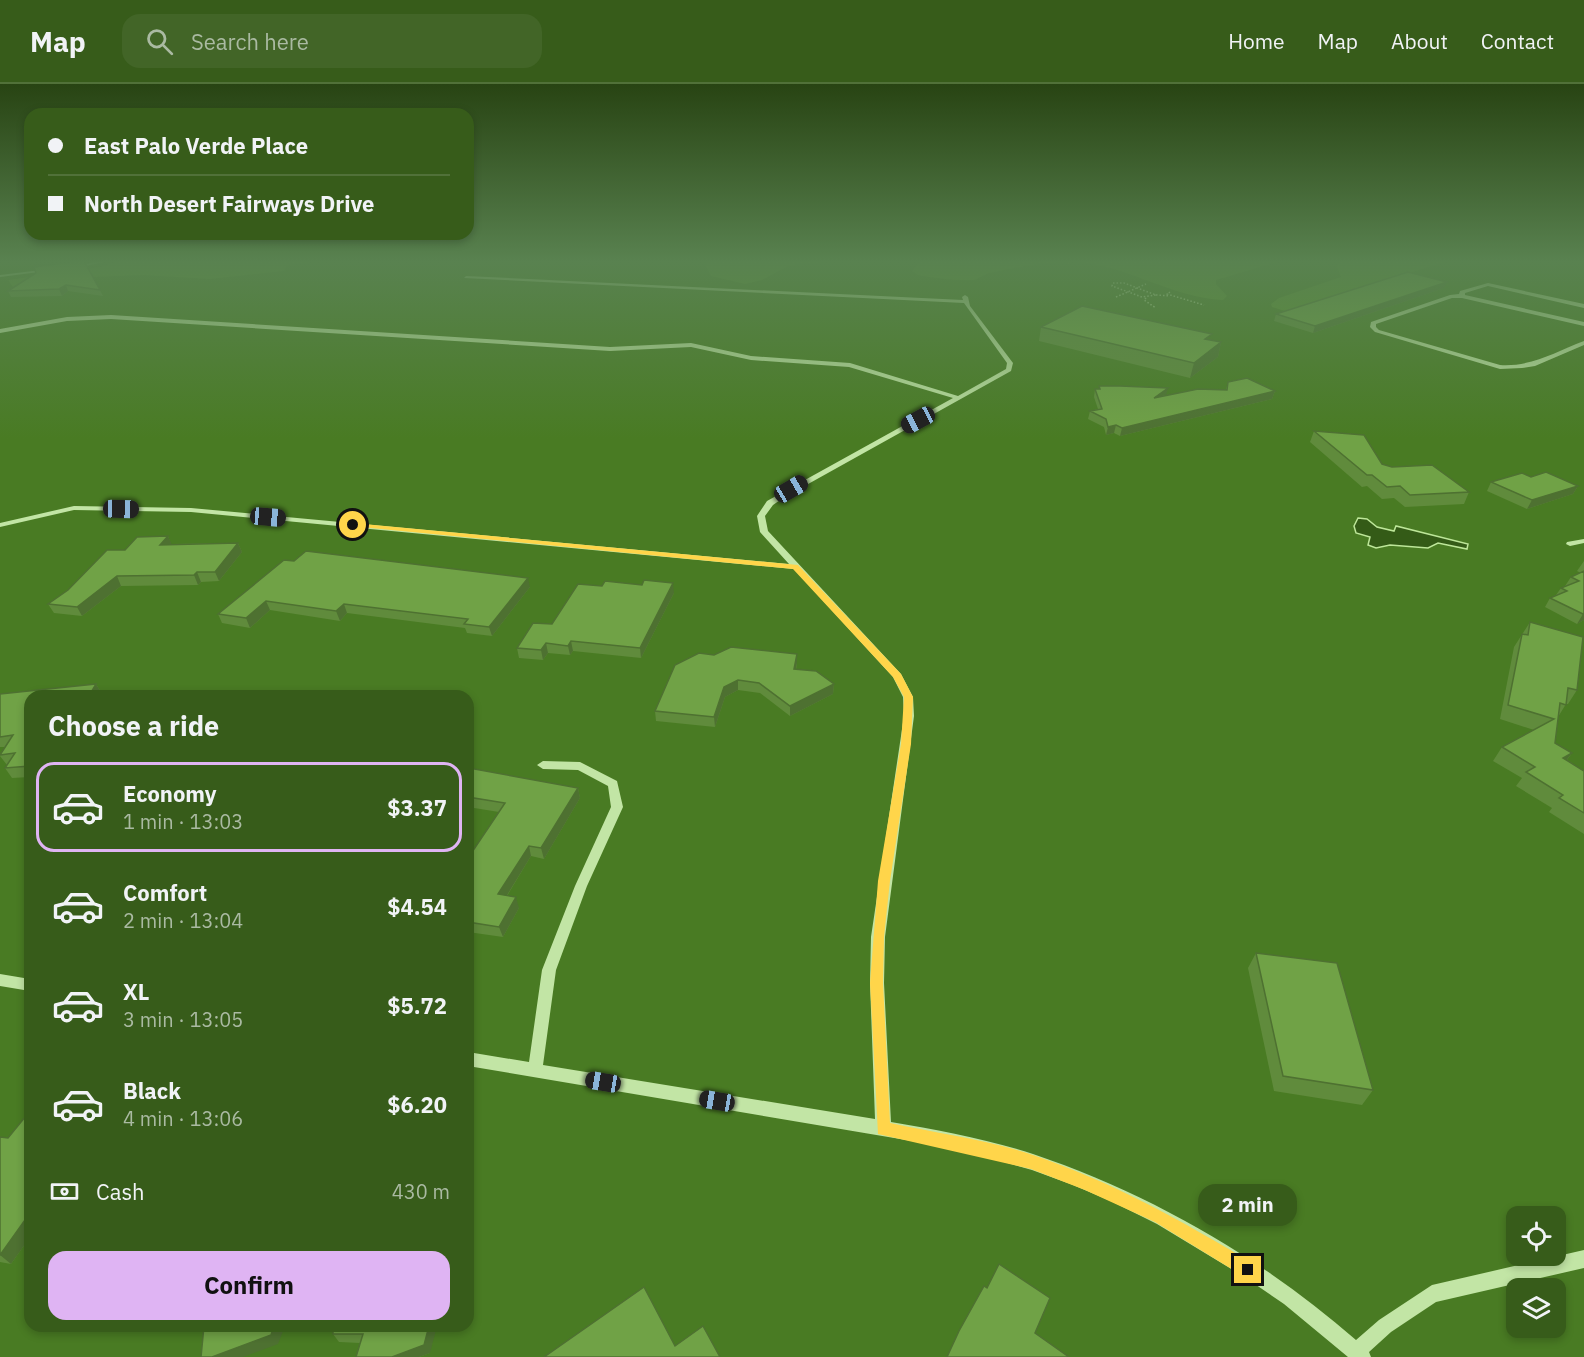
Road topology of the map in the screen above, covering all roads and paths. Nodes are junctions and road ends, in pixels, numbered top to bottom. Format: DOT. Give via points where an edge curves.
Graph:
graph roads {
  1 [pos="65,320"];
  2 [pos="164,320"];
  3 [pos="980,320"];
  4 [pos="1380,320"];
  5 [pos="1568,320"];
  6 [pos="1584,324"];
  7 [pos="0,331"];
  8 [pos="1584,343"];
  9 [pos="959,398"];
  10 [pos="0,525"];
  11 [pos="1584,541"];
  12 [pos="1570,544"];
  13 [pos="795,567"];
  14 [pos="543,765"];
  15 [pos="0,980"];
  16 [pos="24,984"];
  17 [pos="474,1060"];
  18 [pos="535,1070"];
  19 [pos="883,1129"];
  20 [pos="1584,1259"];
  21 [pos="1359,1354"];
  1 -- 7 [label="street"];
  2 -- 9 [label="street" via="610,349 692,345 751,358 863,367"];
  3 -- 9 [label="street" via="1011,366 1000,377"];
  4 -- 8 [label="street" via="1372,323 1373,327 1516,369"];
  5 -- 6 [label="street"];
  9 -- 13 [label="street" via="770,503 761,516 764,532"];
  10 -- 13 [label="street" via="74,508 191,510"];
  11 -- 12 [label="street"];
  13 -- 19 [label="street" via="897,676 908,697 906,744 878,937"];
  14 -- 18 [label="street" via="580,766 613,784 617,807 549,970"];
  15 -- 16 [label="street"];
  17 -- 18 [label="street"];
  18 -- 19 [label="street"];
  19 -- 21 [label="street" via="1031,1161 1160,1216 1266,1281"];
  20 -- 21 [label="street" via="1432,1294 1385,1326"];
}
